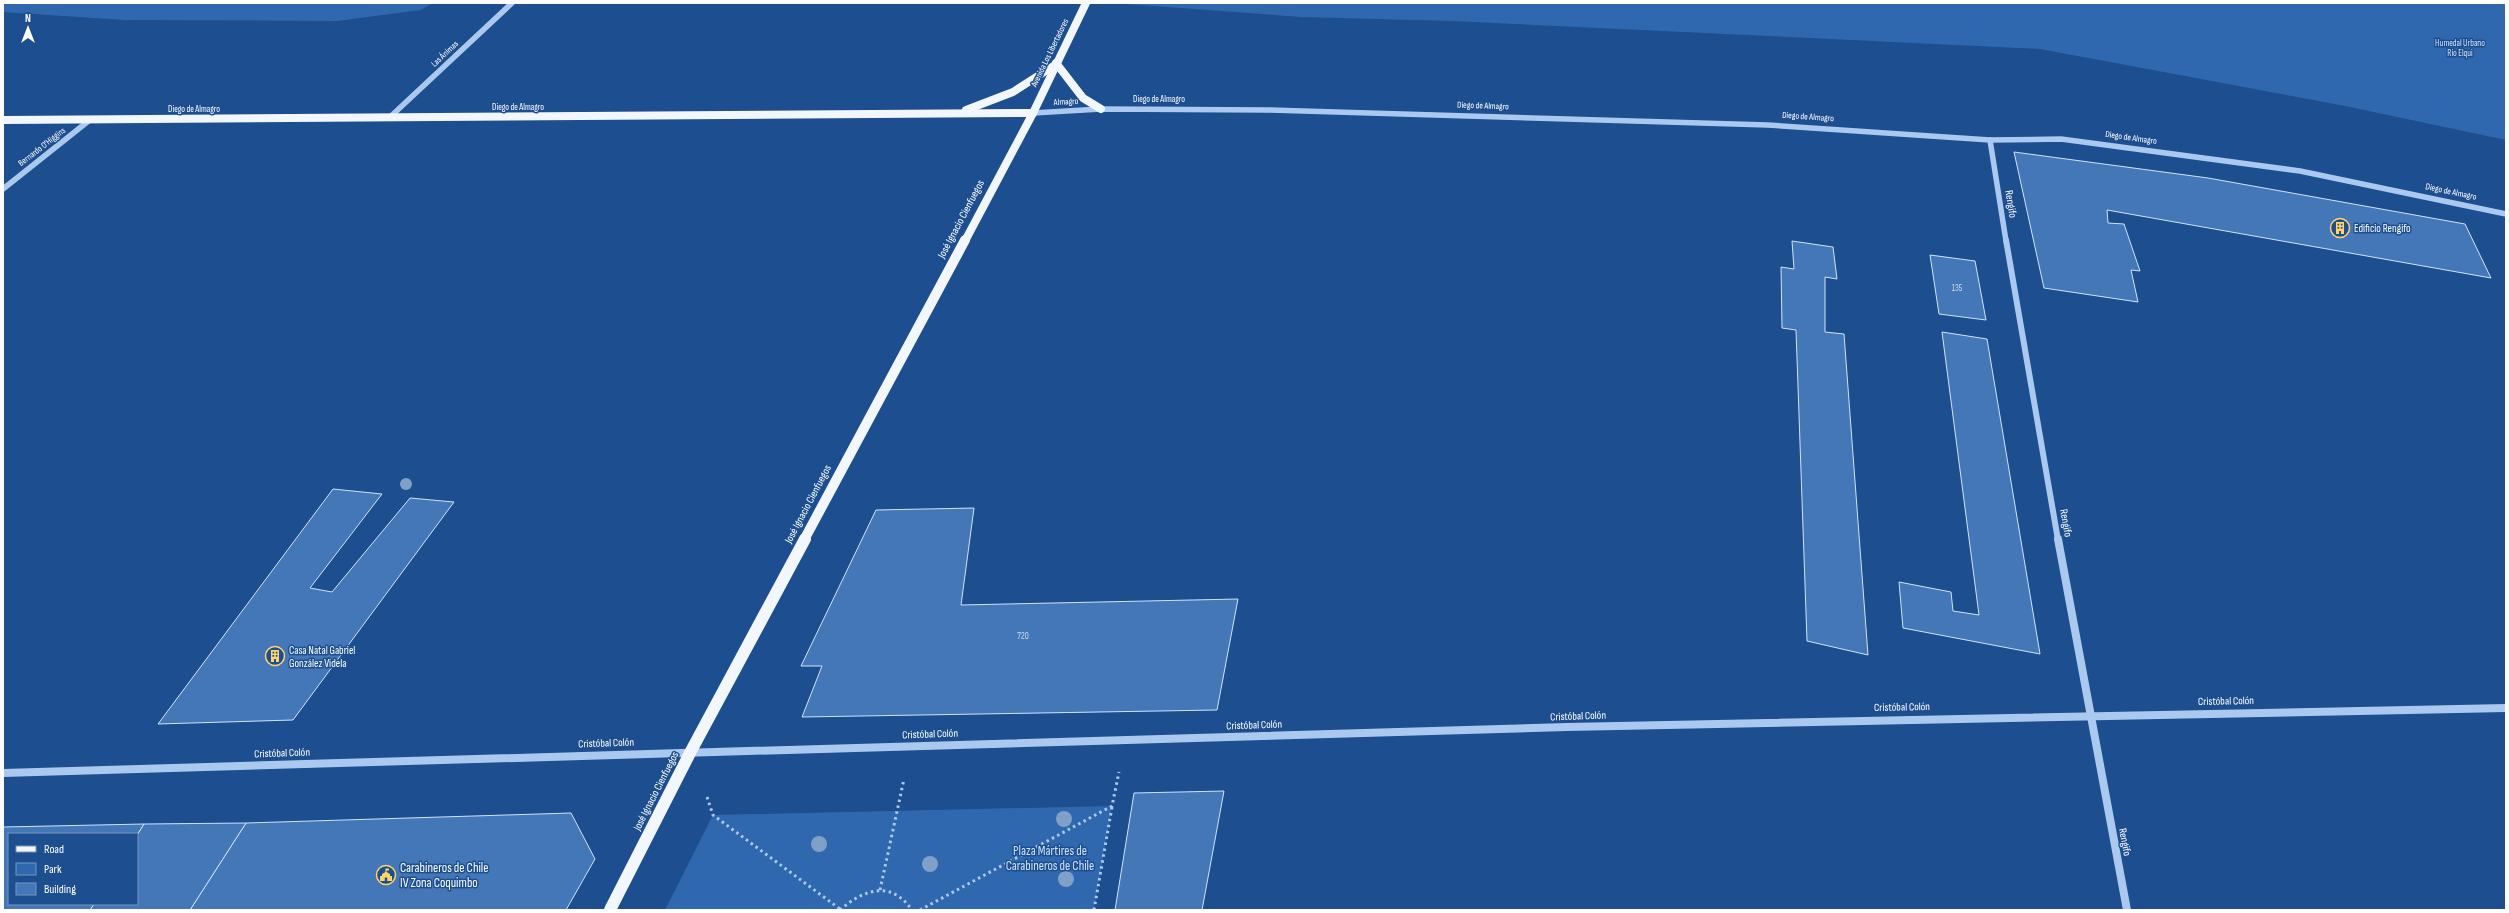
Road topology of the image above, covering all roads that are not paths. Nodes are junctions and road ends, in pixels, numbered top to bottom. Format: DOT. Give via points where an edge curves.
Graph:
graph roads {
  1 [pos="512,3"];
  2 [pos="1086,3"];
  3 [pos="1056,63"];
  4 [pos="1101,109"];
  5 [pos="1033,113"];
  6 [pos="950,114"];
  7 [pos="389,118"];
  8 [pos="91,119"];
  9 [pos="3,120"];
  10 [pos="1990,140"];
  11 [pos="3,189"];
  12 [pos="2506,214"];
  13 [pos="2506,708"];
  14 [pos="2089,714"];
  15 [pos="691,751"];
  16 [pos="3,774"];
  17 [pos="610,910"];
  18 [pos="2127,910"];
  1 -- 7 [label="street, Las Ánimas"];
  2 -- 3 [label="main road, Avenida Los Libertadores"];
  3 -- 4 [label="main road" via="1083,98"];
  3 -- 5 [label="main road, Avenida Los Libertadores"];
  3 -- 6 [label="main road" via="1035,80 1004,96 985,105"];
  4 -- 5 [label="street, Almagro"];
  4 -- 10 [label="street, Diego de Almagro" via="1268,110 1768,125"];
  5 -- 6 [label="main road, Diego de Almagro"];
  5 -- 15 [label="main road, José Ignacio Cienfuegos"];
  6 -- 7 [label="main road, Diego de Almagro"];
  7 -- 8 [label="main road, Diego de Almagro"];
  8 -- 9 [label="main road, Diego de Almagro"];
  8 -- 11 [label="street, Bernardo O'Higgins"];
  10 -- 12 [label="street, Diego de Almagro" via="2061,138 2300,171"];
  10 -- 14 [label="street, Rengifo" via="2021,337"];
  13 -- 14 [label="street, Cristóbal Colón"];
  14 -- 15 [label="street, Cristóbal Colón"];
  14 -- 18 [label="street, Rengifo"];
  15 -- 16 [label="street, Cristóbal Colón"];
  15 -- 17 [label="main road, José Ignacio Cienfuegos"];
}
